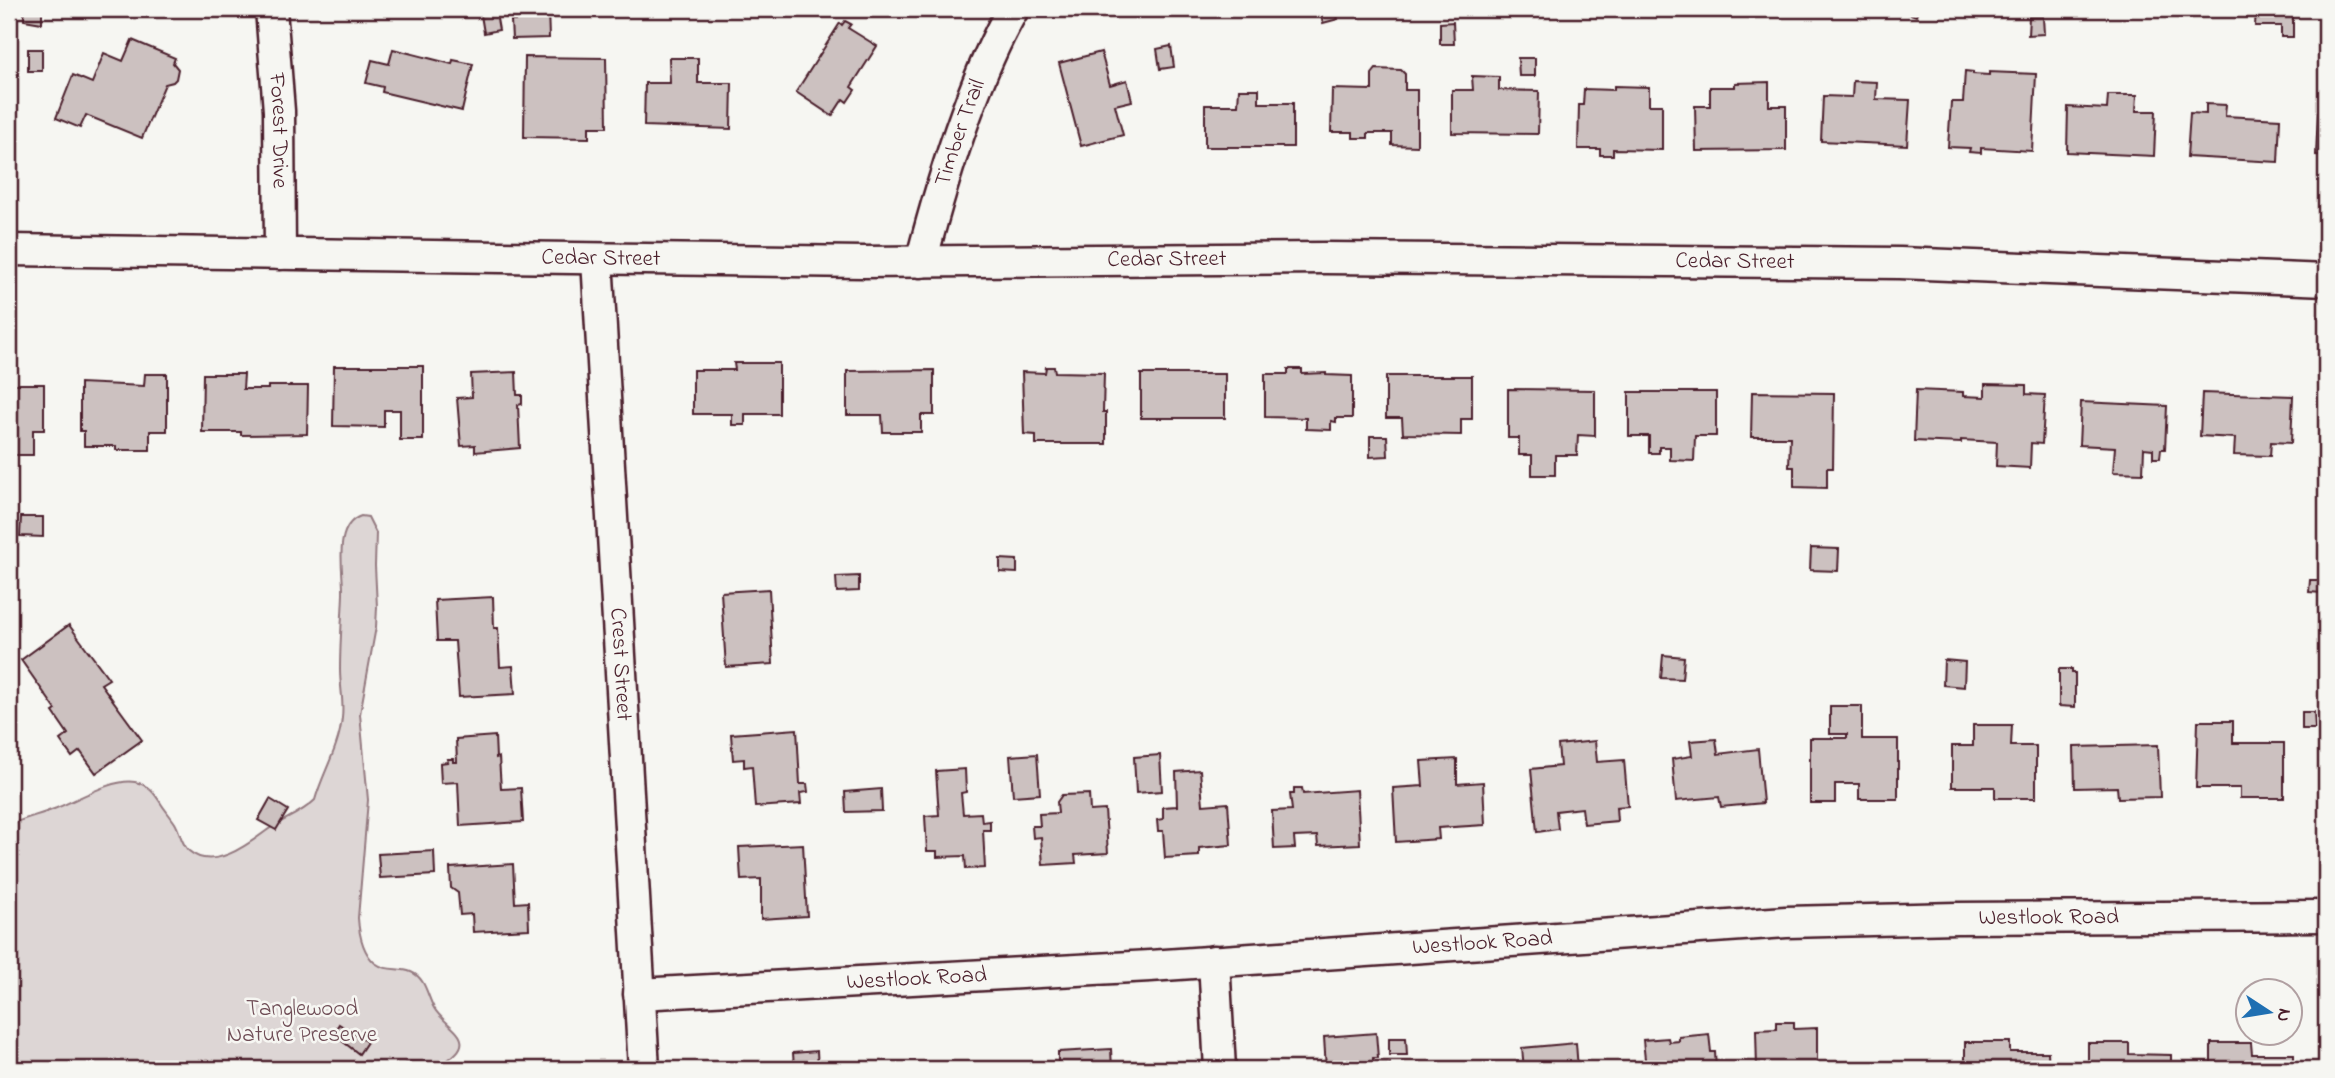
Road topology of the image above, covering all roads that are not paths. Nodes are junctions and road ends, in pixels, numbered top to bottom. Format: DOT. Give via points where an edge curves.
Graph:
graph roads {
  1 [pos="271,9"];
  2 [pos="1013,9"];
  3 [pos="9,250"];
  4 [pos="280,254"];
  5 [pos="597,259"];
  6 [pos="921,262"];
  7 [pos="2326,280"];
  8 [pos="2326,916"];
  9 [pos="1213,961"];
  10 [pos="639,994"];
  11 [pos="643,1069"];
  12 [pos="1220,1069"];
  1 -- 4 [label="street, Forest Drive" via="279,111"];
  2 -- 6 [label="street, Timber Trail" via="990,55 955,148"];
  3 -- 4 [label="street, Cedar Street"];
  4 -- 5 [label="street, Cedar Street"];
  5 -- 6 [label="street, Cedar Street"];
  5 -- 10 [label="street, Crest Street"];
  6 -- 7 [label="street, Cedar Street" via="1325,258 1900,264"];
  8 -- 9 [label="street, Westlook Road" via="1786,922"];
  9 -- 10 [label="street, Westlook Road"];
  9 -- 12 [label="street"];
  10 -- 11 [label="street, Crest Street"];
}
